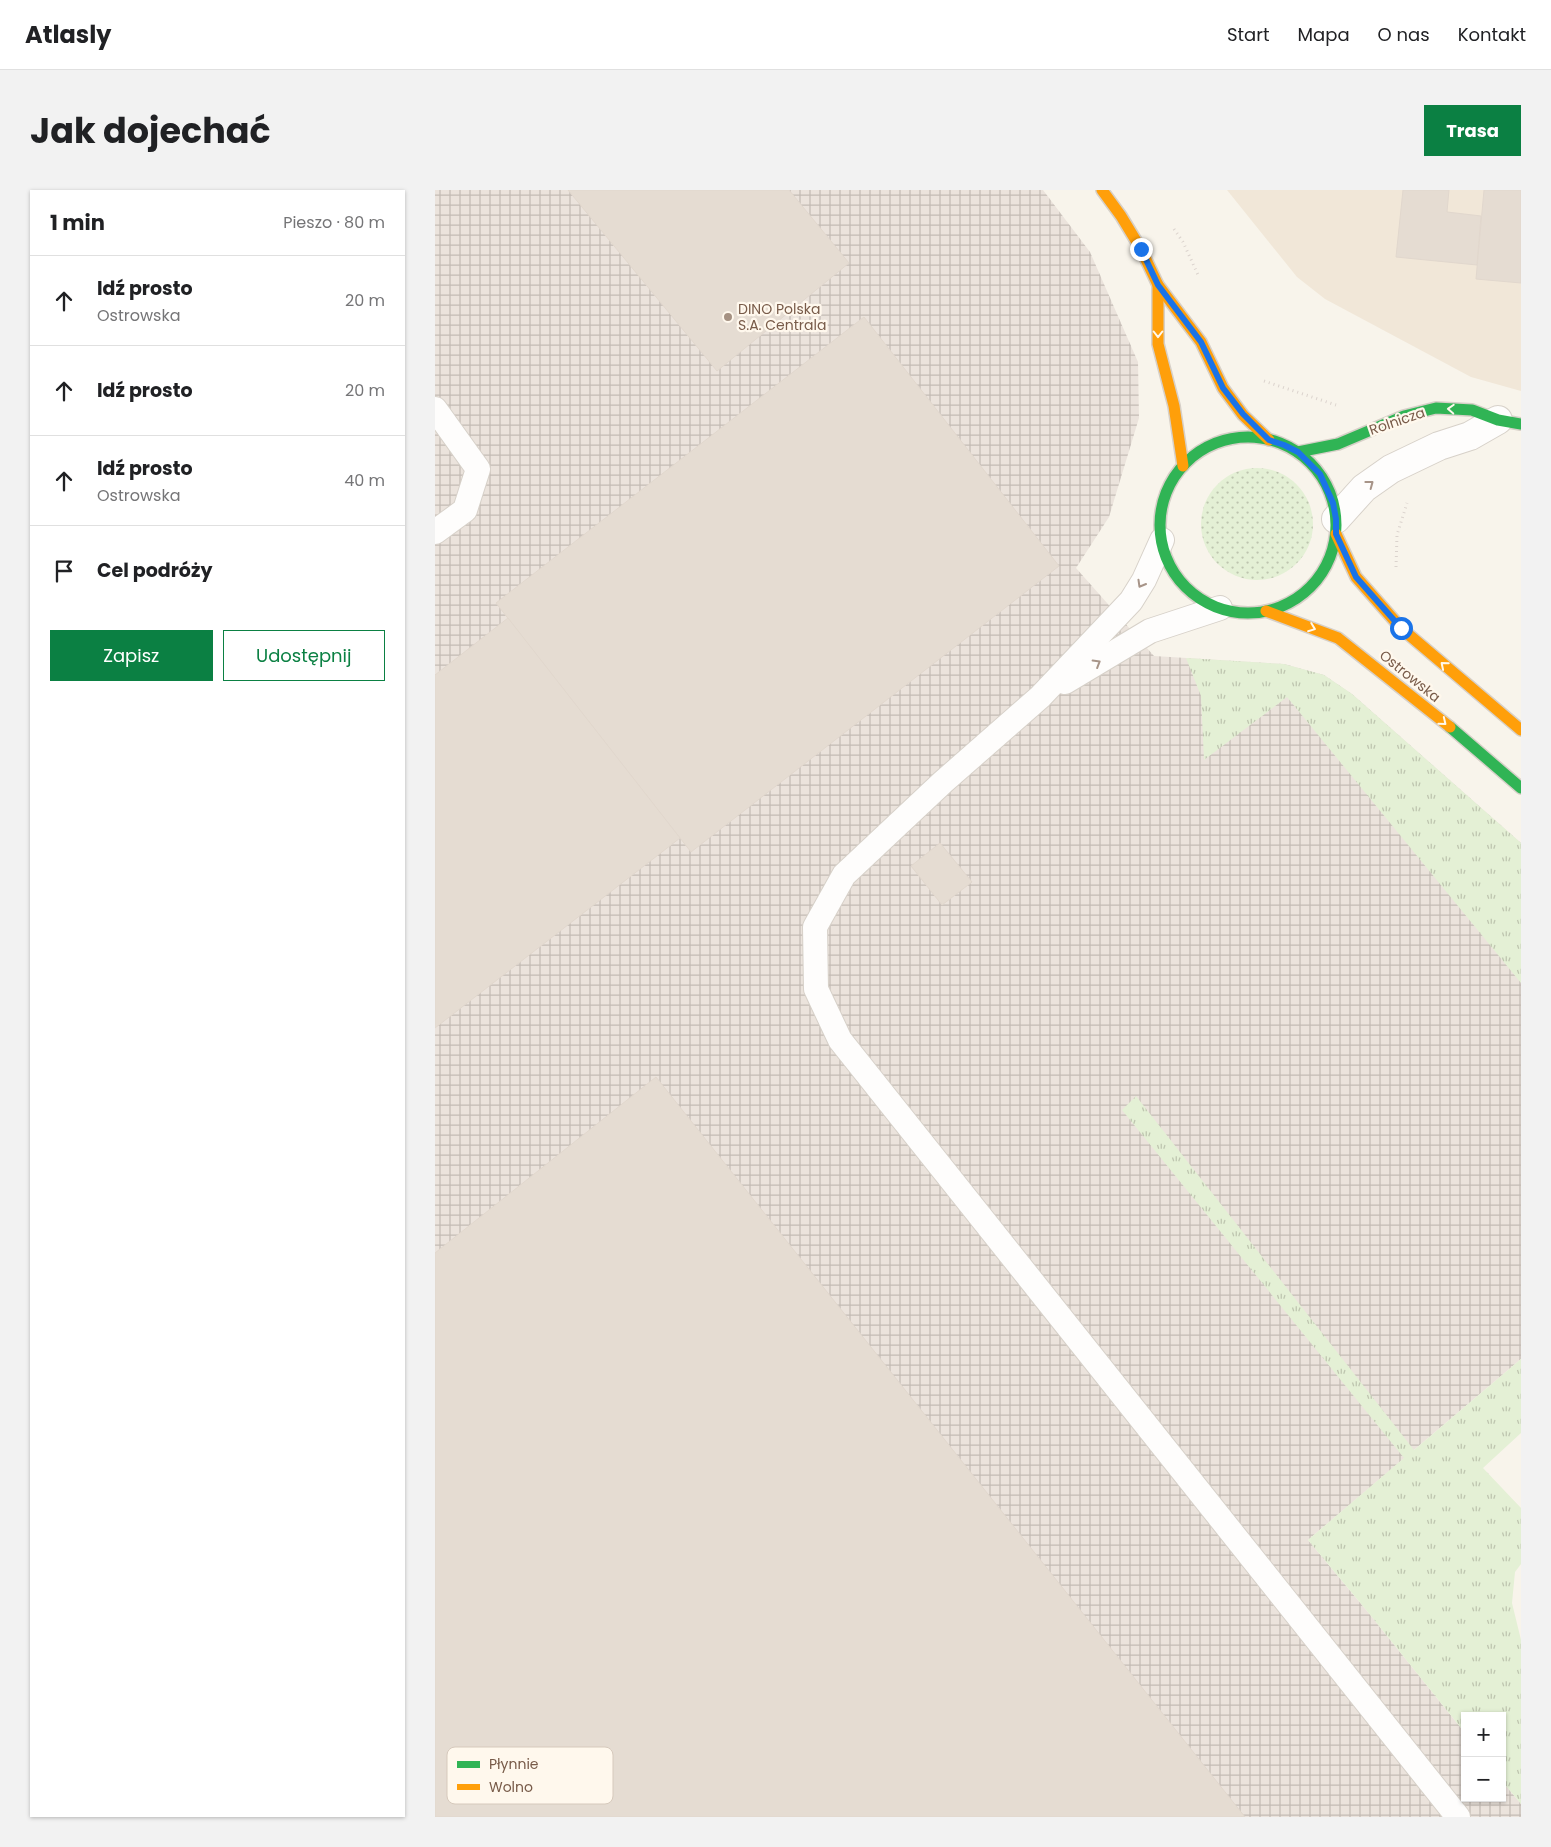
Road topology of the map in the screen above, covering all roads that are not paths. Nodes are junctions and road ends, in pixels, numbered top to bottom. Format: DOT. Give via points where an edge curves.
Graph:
graph roads {
  1 [pos="1102,190"];
  2 [pos="1158,285"];
  3 [pos="435,409"];
  4 [pos="1509,422"];
  5 [pos="1269,440"];
  6 [pos="1298,452"];
  7 [pos="1183,466"];
  8 [pos="1336,526"];
  9 [pos="435,532"];
  10 [pos="1162,540"];
  11 [pos="1220,608"];
  12 [pos="1267,611"];
  13 [pos="1040,697"];
  14 [pos="1521,730"];
  15 [pos="1521,788"];
  16 [pos="1458,1817"];
  1 -- 2 [label="main road" via="1141,249"];
  2 -- 5 [label="main road" via="1201,342 1223,388"];
  2 -- 7 [label="main road, one-way" via="1158,344 1174,406"];
  3 -- 9 [label="lane" via="478,469 465,510"];
  4 -- 6 [label="main road, Rolnicza, one-way" via="1472,410 1435,408 1404,416 1338,444"];
  8 -- 4 [label="street, Rolnicza, one-way" via="1364,488 1391,468 1439,446"];
  5 -- 6 [label="main road"];
  5 -- 7 [label="main road" via="1253,437 1223,441"];
  6 -- 8 [label="main road" via="1320,474 1333,503"];
  7 -- 10 [label="main road" via="1173,478 1162,508"];
  8 -- 12 [label="main road" via="1327,565 1313,583 1295,599"];
  14 -- 8 [label="main road, one-way" via="1401,628 1356,577"];
  10 -- 11 [label="main road" via="1165,555 1181,581 1206,602"];
  10 -- 13 [label="lane, one-way" via="1131,601"];
  11 -- 12 [label="main road" via="1235,612"];
  13 -- 11 [label="lane, one-way" via="1151,631"];
  12 -- 15 [label="main road, Ostrowska, one-way" via="1337,638"];
  13 -- 16 [label="lane" via="844,875 815,927 816,989 840,1040"];
}
